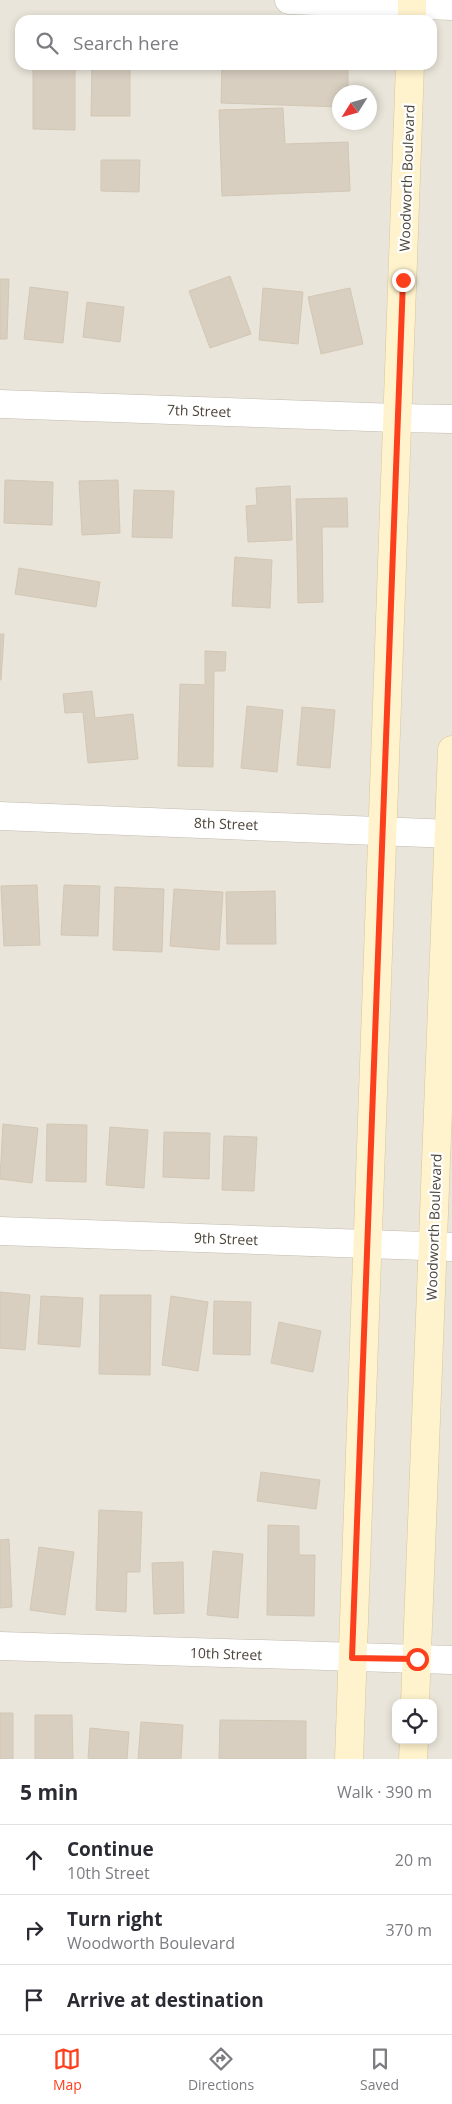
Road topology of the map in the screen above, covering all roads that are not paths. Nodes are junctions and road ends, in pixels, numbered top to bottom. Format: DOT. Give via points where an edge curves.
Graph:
graph roads {
  1 [pos="289,0"];
  2 [pos="452,6"];
  3 [pos="412,8"];
  4 [pos="410,70"];
  5 [pos="0,404"];
  6 [pos="398,418"];
  7 [pos="452,419"];
  8 [pos="452,750"];
  9 [pos="0,816"];
  10 [pos="382,830"];
  11 [pos="450,834"];
  12 [pos="0,1231"];
  13 [pos="367,1244"];
  14 [pos="443,1246"];
  15 [pos="0,1646"];
  16 [pos="352,1658"];
  17 [pos="417,1659"];
  18 [pos="452,1660"];
  19 [pos="416,1699"];
  20 [pos="414,1744"];
  21 [pos="349,1759"];
  22 [pos="413,1759"];
  1 -- 3 [label="street"];
  2 -- 3 [label="street"];
  4 -- 6 [label="main road, Woodworth Boulevard"];
  5 -- 6 [label="street, 7th Street"];
  6 -- 7 [label="street, 7th Street"];
  6 -- 10 [label="main road, Woodworth Boulevard"];
  8 -- 11 [label="main road, Woodworth Boulevard"];
  9 -- 10 [label="street, 8th Street"];
  10 -- 11 [label="street, 8th Street"];
  10 -- 13 [label="main road, Woodworth Boulevard"];
  11 -- 14 [label="main road, Woodworth Boulevard"];
  12 -- 13 [label="street, 9th Street"];
  13 -- 14 [label="street, 9th Street"];
  13 -- 16 [label="main road, Woodworth Boulevard"];
  14 -- 17 [label="main road, Woodworth Boulevard"];
  15 -- 16 [label="street, 10th Street"];
  16 -- 17 [label="street, 10th Street"];
  16 -- 21 [label="main road, Woodworth Boulevard"];
  17 -- 18 [label="street, 10th Street"];
  17 -- 19 [label="main road, Woodworth Boulevard"];
  20 -- 22 [label="main road"];
}
